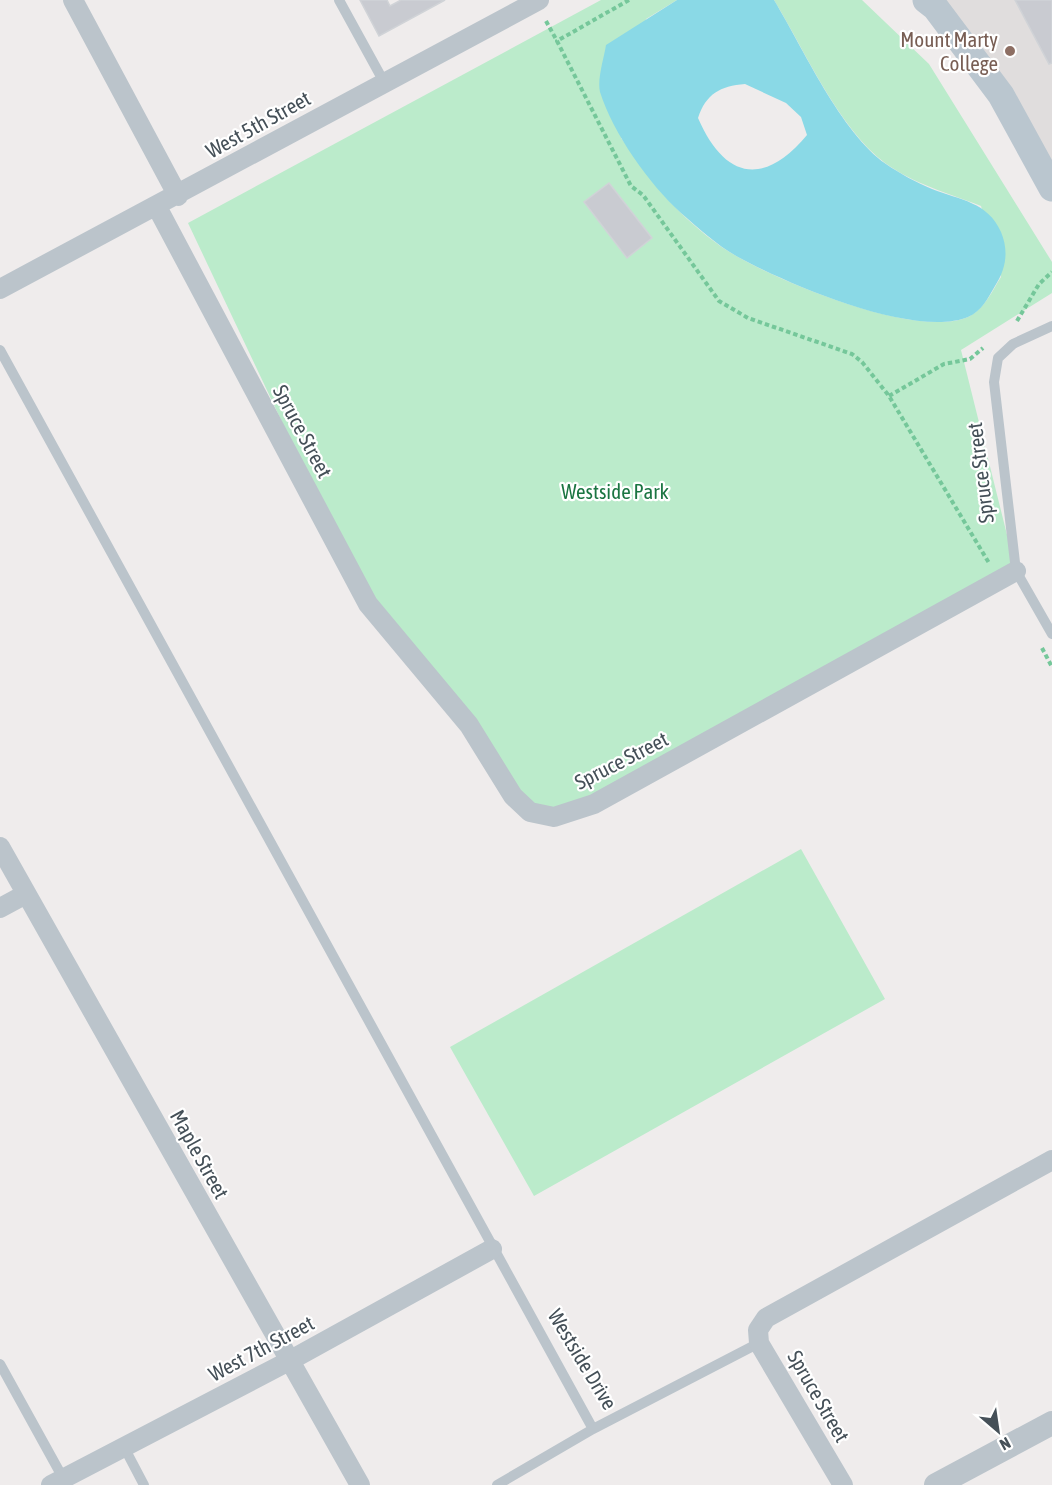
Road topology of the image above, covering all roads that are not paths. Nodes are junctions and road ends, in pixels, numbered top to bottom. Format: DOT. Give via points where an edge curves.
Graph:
graph roads {
  1 [pos="73,0"];
  2 [pos="339,0"];
  3 [pos="539,0"];
  4 [pos="934,2"];
  5 [pos="384,82"];
  6 [pos="1052,188"];
  7 [pos="178,196"];
  8 [pos="157,207"];
  9 [pos="0,289"];
  10 [pos="1052,326"];
  11 [pos="0,350"];
  12 [pos="1008,576"];
  13 [pos="1052,634"];
  14 [pos="0,847"];
  15 [pos="26,894"];
  16 [pos="0,908"];
  17 [pos="1052,1160"];
  18 [pos="492,1249"];
  19 [pos="758,1337"];
  20 [pos="289,1361"];
  21 [pos="0,1364"];
  22 [pos="1052,1423"];
  23 [pos="593,1429"];
  24 [pos="124,1447"];
  25 [pos="57,1482"];
  26 [pos="144,1485"];
  27 [pos="360,1485"];
  28 [pos="497,1485"];
  29 [pos="843,1485"];
  30 [pos="936,1485"];
  1 -- 7 [label="street"];
  2 -- 5 [label="lane"];
  3 -- 5 [label="street, West 5th Street"];
  4 -- 6 [label="main road" via="1001,95"];
  5 -- 7 [label="street, West 5th Street"];
  7 -- 8 [label="street, West 5th Street"];
  8 -- 9 [label="street, West 5th Street"];
  8 -- 12 [label="street, Spruce Street" via="368,604 469,724 513,796 530,812 555,817 594,804"];
  10 -- 12 [label="lane, Spruce Street" via="1013,344 998,358 994,382"];
  11 -- 18 [label="lane, Westside Drive"];
  12 -- 13 [label="lane"];
  14 -- 15 [label="street, Maple Street"];
  15 -- 16 [label="street"];
  15 -- 20 [label="street, Maple Street"];
  17 -- 19 [label="street, Westside Drive" via="766,1318"];
  18 -- 20 [label="street, West 7th Street"];
  18 -- 23 [label="lane, Westside Drive"];
  19 -- 23 [label="lane, Westside Drive"];
  19 -- 29 [label="street, Spruce Street"];
  20 -- 24 [label="street, West 7th Street"];
  20 -- 27 [label="street, Maple Street"];
  21 -- 25 [label="lane"];
  22 -- 30 [label="street"];
  23 -- 28 [label="lane"];
  24 -- 25 [label="street, West 7th Street"];
  24 -- 26 [label="lane"];
}
